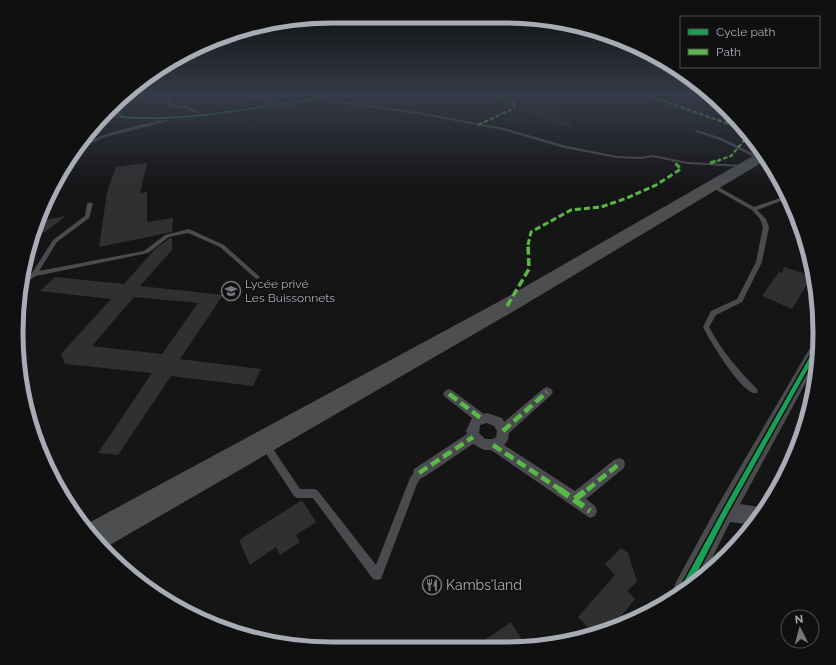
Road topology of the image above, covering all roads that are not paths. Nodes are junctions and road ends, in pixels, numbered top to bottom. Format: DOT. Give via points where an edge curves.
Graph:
graph roads {
  1 [pos="149,125"];
  2 [pos="483,125"];
  3 [pos="697,131"];
  4 [pos="87,144"];
  5 [pos="756,160"];
  6 [pos="713,186"];
  7 [pos="782,199"];
  8 [pos="90,204"];
  9 [pos="754,210"];
  10 [pos="34,274"];
  11 [pos="256,277"];
  12 [pos="28,279"];
  13 [pos="811,358"];
  14 [pos="754,391"];
  15 [pos="547,392"];
  16 [pos="449,394"];
  17 [pos="482,419"];
  18 [pos="503,431"];
  19 [pos="473,437"];
  20 [pos="263,442"];
  21 [pos="493,446"];
  22 [pos="619,464"];
  23 [pos="419,473"];
  24 [pos="575,499"];
  25 [pos="590,511"];
  26 [pos="725,512"];
  27 [pos="753,515"];
  28 [pos="98,535"];
  29 [pos="689,580"];
  1 -- 4 [label="lane" via="104,136"];
  2 -- 5 [label="lane" via="566,147 617,157 653,156 687,163"];
  3 -- 5 [label="lane" via="721,139"];
  5 -- 6 [label="highway"];
  6 -- 9 [label="lane"];
  6 -- 20 [label="highway" via="507,306"];
  7 -- 9 [label="lane"];
  8 -- 10 [label="lane" via="87,217 56,241"];
  9 -- 14 [label="lane" via="764,219 766,227 759,262 740,300 713,313 706,327 716,348 735,373"];
  10 -- 11 [label="lane" via="146,252 167,236 189,231 222,246"];
  10 -- 12 [label="lane"];
  13 -- 26 [label="street"];
  15 -- 18 [label="street"];
  16 -- 17 [label="street"];
  17 -- 18 [label="street" via="498,422"];
  17 -- 19 [label="street" via="473,426"];
  18 -- 21 [label="street" via="502,440"];
  19 -- 21 [label="street" via="482,444"];
  19 -- 23 [label="street"];
  20 -- 23 [label="lane" via="297,493 315,494 378,575 413,481"];
  20 -- 28 [label="highway"];
  21 -- 24 [label="street"];
  22 -- 24 [label="street"];
  24 -- 25 [label="street"];
  26 -- 27 [label="street"];
  26 -- 29 [label="street"];
}
